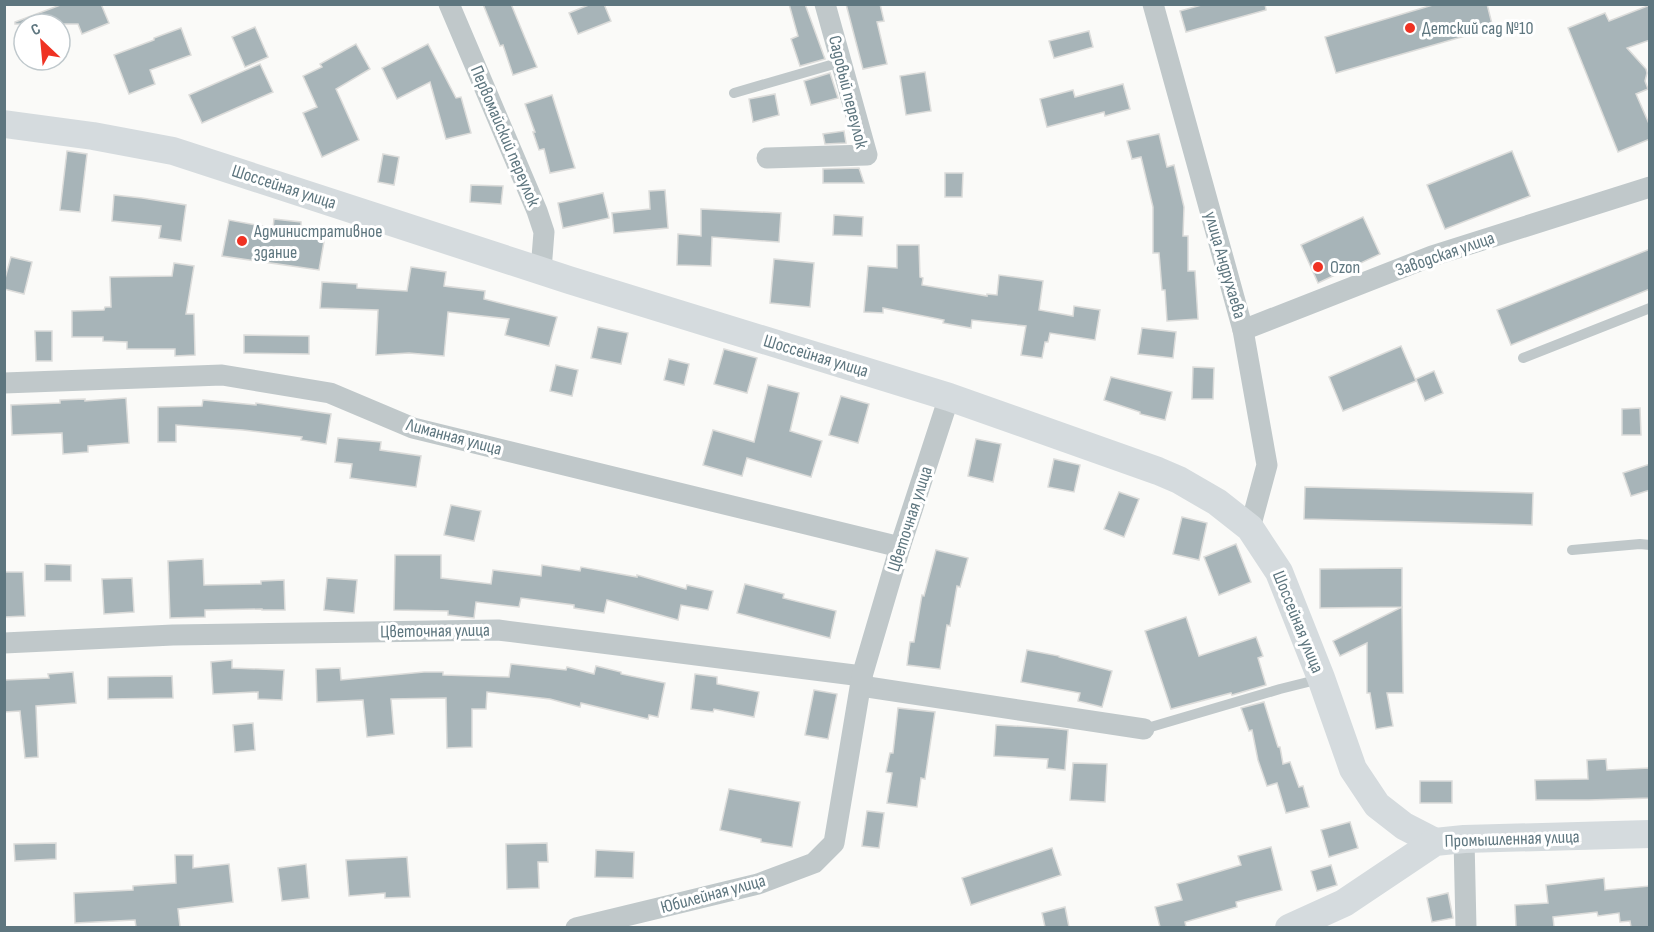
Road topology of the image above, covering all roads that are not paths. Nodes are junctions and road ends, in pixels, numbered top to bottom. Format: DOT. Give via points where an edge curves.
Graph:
graph roads {
  1 [pos="449,4"];
  2 [pos="825,4"];
  3 [pos="1153,4"];
  4 [pos="841,62"];
  5 [pos="734,93"];
  6 [pos="4,124"];
  7 [pos="767,158"];
  8 [pos="1650,187"];
  9 [pos="541,270"];
  10 [pos="1650,308"];
  11 [pos="1243,330"];
  12 [pos="1523,358"];
  13 [pos="4,384"];
  14 [pos="949,397"];
  15 [pos="1250,528"];
  16 [pos="1650,545"];
  17 [pos="900,547"];
  18 [pos="1572,550"];
  19 [pos="4,643"];
  20 [pos="1321,678"];
  21 [pos="862,681"];
  22 [pos="1144,729"];
  23 [pos="1650,834"];
  24 [pos="1464,839"];
  25 [pos="1435,842"];
  26 [pos="813,863"];
  27 [pos="576,927"];
  28 [pos="1289,927"];
  29 [pos="1466,927"];
  1 -- 9 [label="street, Первомайский переулок" via="544,232"];
  2 -- 4 [label="street, Садовый переулок"];
  3 -- 11 [label="street, улица Андрухаева"];
  4 -- 5 [label="lane"];
  4 -- 7 [label="street, Садовый переулок" via="867,155"];
  6 -- 9 [label="main road, Шоссейная улица" via="93,135 173,151"];
  8 -- 11 [label="street, Заводская улица" via="1432,256"];
  9 -- 14 [label="main road, Шоссейная улица"];
  10 -- 12 [label="lane"];
  11 -- 15 [label="street, улица Андрухаева" via="1267,465"];
  13 -- 17 [label="street, Лиманная улица" via="222,375 330,393 413,428"];
  14 -- 15 [label="main road, Шоссейная улица" via="1179,480 1217,502"];
  14 -- 17 [label="street, Цветочная улица"];
  15 -- 20 [label="main road, Шоссейная улица" via="1279,572"];
  16 -- 18 [label="lane"];
  17 -- 21 [label="street, Цветочная улица"];
  19 -- 21 [label="street, Цветочная улица" via="173,635 498,630"];
  20 -- 22 [label="lane"];
  20 -- 25 [label="main road, Шоссейная улица" via="1353,769 1377,805 1404,826"];
  21 -- 22 [label="street, Цветочная улица"];
  21 -- 26 [label="street, Цветочная улица" via="834,843"];
  23 -- 24 [label="main road, Промышленная улица"];
  24 -- 25 [label="main road, Промышленная улица"];
  24 -- 29 [label="street"];
  25 -- 28 [label="main road, Промышленная улица" via="1344,903"];
  26 -- 27 [label="street, Юбилейная улица" via="758,884"];
}
